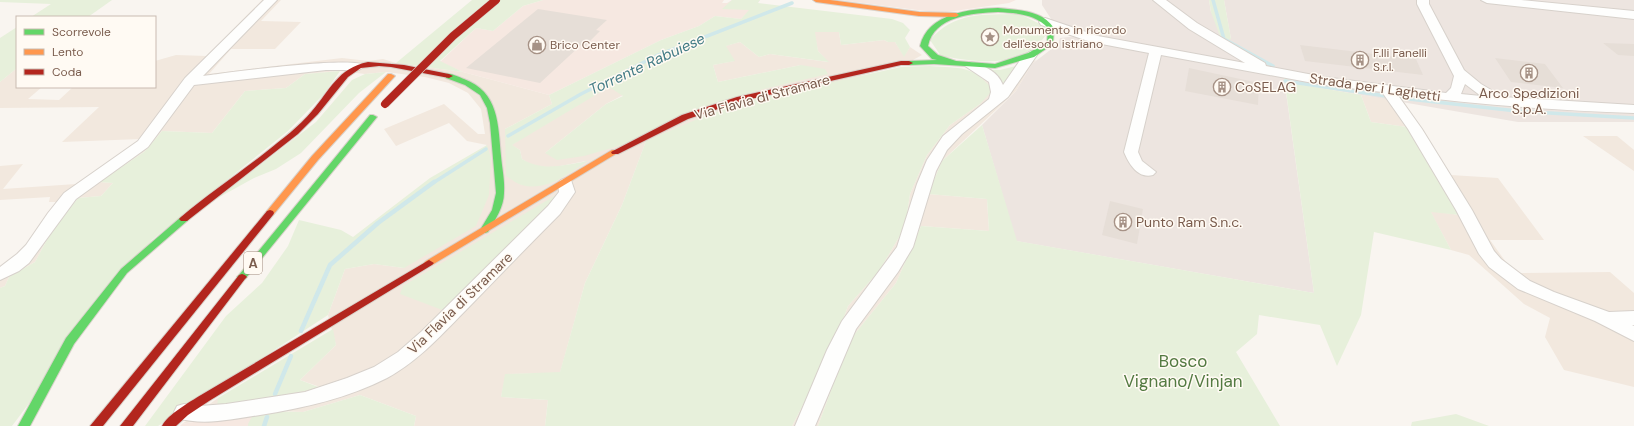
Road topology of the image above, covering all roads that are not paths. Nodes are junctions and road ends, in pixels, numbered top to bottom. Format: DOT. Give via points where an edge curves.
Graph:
graph roads {
  1 [pos="271,0"];
  2 [pos="496,0"];
  3 [pos="816,0"];
  4 [pos="1159,0"];
  5 [pos="1423,0"];
  6 [pos="1487,0"];
  7 [pos="1020,2"];
  8 [pos="1037,6"];
  9 [pos="999,10"];
  10 [pos="892,11"];
  11 [pos="961,15"];
  12 [pos="1634,15"];
  13 [pos="1042,20"];
  14 [pos="924,27"];
  15 [pos="1094,39"];
  16 [pos="1050,44"];
  17 [pos="924,46"];
  18 [pos="1156,50"];
  19 [pos="1031,55"];
  20 [pos="409,60"];
  21 [pos="901,63"];
  22 [pos="954,63"];
  23 [pos="358,66"];
  24 [pos="971,66"];
  25 [pos="1270,71"];
  26 [pos="1460,74"];
  27 [pos="186,86"];
  28 [pos="1387,90"];
  29 [pos="1449,97"];
  30 [pos="996,99"];
  31 [pos="1502,102"];
  32 [pos="1634,109"];
  33 [pos="1148,172"];
  34 [pos="498,182"];
  35 [pos="566,183"];
  36 [pos="508,187"];
  37 [pos="531,193"];
  38 [pos="546,194"];
  39 [pos="521,197"];
  40 [pos="499,201"];
  41 [pos="520,209"];
  42 [pos="485,230"];
  43 [pos="0,274"];
  44 [pos="1634,318"];
  45 [pos="1609,319"];
  46 [pos="1634,334"];
  47 [pos="184,412"];
  48 [pos="24,426"];
  49 [pos="96,426"];
  50 [pos="126,426"];
  51 [pos="168,426"];
  52 [pos="806,426"];
  1 -- 27 [label="street"];
  2 -- 50 [label="main road, A, bridge" via="454,36 362,129"];
  3 -- 10 [label="main road"];
  4 -- 25 [label="street" via="1202,32"];
  5 -- 26 [label="street"];
  6 -- 12 [label="street"];
  7 -- 9 [label="main road"];
  8 -- 13 [label="main road"];
  9 -- 11 [label="main road"];
  9 -- 13 [label="main road" via="1020,12"];
  10 -- 11 [label="main road"];
  10 -- 14 [label="main road"];
  11 -- 14 [label="main road"];
  13 -- 15 [label="street, Strada per i Laghetti"];
  13 -- 16 [label="main road" via="1050,28"];
  14 -- 17 [label="main road"];
  15 -- 16 [label="street, Strada per i Laghetti" via="1069,39"];
  15 -- 18 [label="street, Strada per i Laghetti"];
  16 -- 19 [label="main road, Via Flavia di Stramare"];
  17 -- 21 [label="main road, Via Flavia di Stramare" via="916,55"];
  17 -- 22 [label="main road, Via Flavia di Stramare" via="935,56"];
  18 -- 25 [label="street, Strada per i Laghetti"];
  18 -- 33 [label="street" via="1131,152 1136,164"];
  19 -- 24 [label="main road, Via Flavia di Stramare" via="995,66"];
  19 -- 30 [label="street" via="1023,63 1011,85"];
  20 -- 49 [label="main road, A" via="391,76 310,164"];
  21 -- 22 [label="main road, Via Flavia di Stramare"];
  21 -- 35 [label="main road, Via Flavia di Stramare" via="740,99 685,117 608,156"];
  22 -- 24 [label="main road, Via Flavia di Stramare"];
  23 -- 27 [label="street" via="326,66"];
  23 -- 34 [label="main road" via="377,64 452,76 483,94 491,108 494,123"];
  23 -- 48 [label="main road" via="346,74 311,118 200,205 124,271 70,341"];
  24 -- 30 [label="street" via="996,81 999,89"];
  25 -- 28 [label="street, Strada per i Laghetti"];
  26 -- 29 [label="street" via="1459,87"];
  26 -- 31 [label="street"];
  27 -- 43 [label="street" via="153,134 69,197 31,252 16,266"];
  28 -- 29 [label="street, Strada per i Laghetti"];
  28 -- 45 [label="street" via="1415,129 1495,263 1524,285"];
  29 -- 31 [label="street, Strada per i Laghetti"];
  30 -- 52 [label="street" via="953,134 930,165 904,247 893,268 848,326"];
  31 -- 32 [label="street, Strada per i Laghetti"];
  34 -- 36 [label="main road"];
  34 -- 40 [label="main road"];
  35 -- 38 [label="main road, Via Flavia di Stramare"];
  35 -- 47 [label="street, Via Flavia di Stramare" via="567,192 554,210 405,357 354,384 305,400 226,412"];
  37 -- 38 [label="main road"];
  38 -- 41 [label="main road, Via Flavia di Stramare"];
  39 -- 41 [label="main road"];
  40 -- 41 [label="main road" via="502,206 509,209"];
  40 -- 42 [label="main road"];
  41 -- 42 [label="main road, Via Flavia di Stramare"];
  42 -- 47 [label="main road, Via Flavia di Stramare"];
  44 -- 45 [label="street"];
  45 -- 46 [label="street"];
  47 -- 51 [label="main road, Via Flavia di Stramare"];
}
